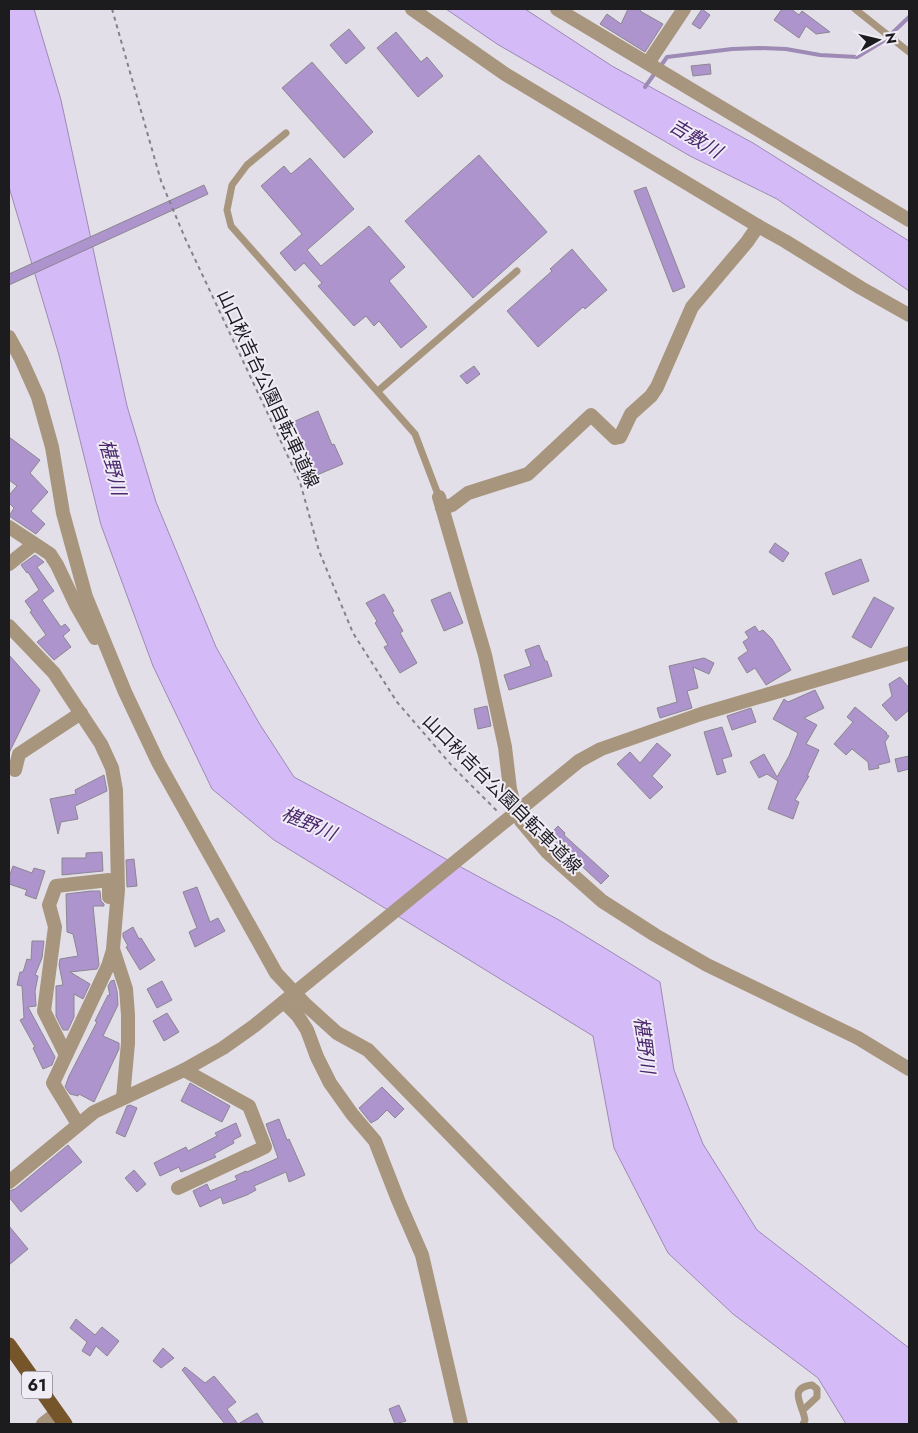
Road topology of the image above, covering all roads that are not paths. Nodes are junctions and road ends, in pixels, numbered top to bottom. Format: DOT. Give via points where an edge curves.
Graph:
graph roads {
  1 [pos="412,9"];
  2 [pos="557,9"];
  3 [pos="684,9"];
  4 [pos="855,9"];
  5 [pos="909,52"];
  6 [pos="650,64"];
  7 [pos="286,133"];
  8 [pos="909,220"];
  9 [pos="758,226"];
  10 [pos="517,271"];
  11 [pos="909,315"];
  12 [pos="9,337"];
  13 [pos="378,391"];
  14 [pos="441,503"];
  15 [pos="9,527"];
  16 [pos="34,544"];
  17 [pos="9,564"];
  18 [pos="9,626"];
  19 [pos="909,653"];
  20 [pos="117,675"];
  21 [pos="81,713"];
  22 [pos="14,770"];
  23 [pos="511,816"];
  24 [pos="108,850"];
  25 [pos="109,880"];
  26 [pos="113,949"];
  27 [pos="296,994"];
  28 [pos="284,1002"];
  29 [pos="66,1055"];
  30 [pos="909,1069"];
  31 [pos="184,1070"];
  32 [pos="124,1098"];
  33 [pos="78,1124"];
  34 [pos="9,1182"];
  35 [pos="178,1188"];
  36 [pos="9,1345"];
  37 [pos="803,1410"];
  38 [pos="53,1421"];
  39 [pos="461,1424"];
  40 [pos="732,1424"];
  41 [pos="803,1424"];
  1 -- 9 [label="street" via="505,74"];
  2 -- 6 [label="street"];
  3 -- 6 [label="street"];
  4 -- 5 [label="lane"];
  6 -- 8 [label="street"];
  7 -- 13 [label="lane" via="247,165 232,185 227,210 231,226"];
  9 -- 11 [label="street"];
  9 -- 14 [label="street" via="692,307 657,387 631,414 620,437 616,438 591,415 528,474 468,493 452,505"];
  10 -- 13 [label="lane"];
  12 -- 20 [label="street" via="38,397 52,447 63,513 86,596"];
  13 -- 14 [label="lane" via="415,434"];
  14 -- 23 [label="street" via="485,654 505,747"];
  15 -- 16 [label="street"];
  16 -- 17 [label="street"];
  16 -- 20 [label="street" via="50,554 57,565"];
  18 -- 21 [label="street" via="54,673"];
  19 -- 23 [label="street" via="701,714 602,749 579,761"];
  20 -- 27 [label="street" via="158,762 276,973"];
  21 -- 22 [label="street" via="19,754"];
  21 -- 26 [label="street" via="112,768 116,790 118,890"];
  23 -- 27 [label="street"];
  23 -- 30 [label="street" via="521,821 547,852 602,901 655,936 707,966 858,1038"];
  24 -- 25 [label="street"];
  25 -- 26 [label="street" via="105,939 106,950"];
  25 -- 29 [label="street" via="56,886 49,905 55,927 44,1010"];
  26 -- 29 [label="street"];
  26 -- 32 [label="street" via="126,989 128,1015"];
  27 -- 28 [label="street"];
  27 -- 40 [label="street" via="337,1033 368,1050"];
  28 -- 31 [label="street" via="223,1048"];
  28 -- 39 [label="street" via="307,1030 330,1083 375,1141 422,1255"];
  29 -- 33 [label="street" via="53,1083"];
  31 -- 32 [label="street"];
  31 -- 35 [label="street" via="249,1106 265,1147"];
  32 -- 33 [label="street" via="94,1112"];
  33 -- 34 [label="street"];
  36 -- 38 [label="main road, 61"];
  37 -- 41 [label="lane"];
}
